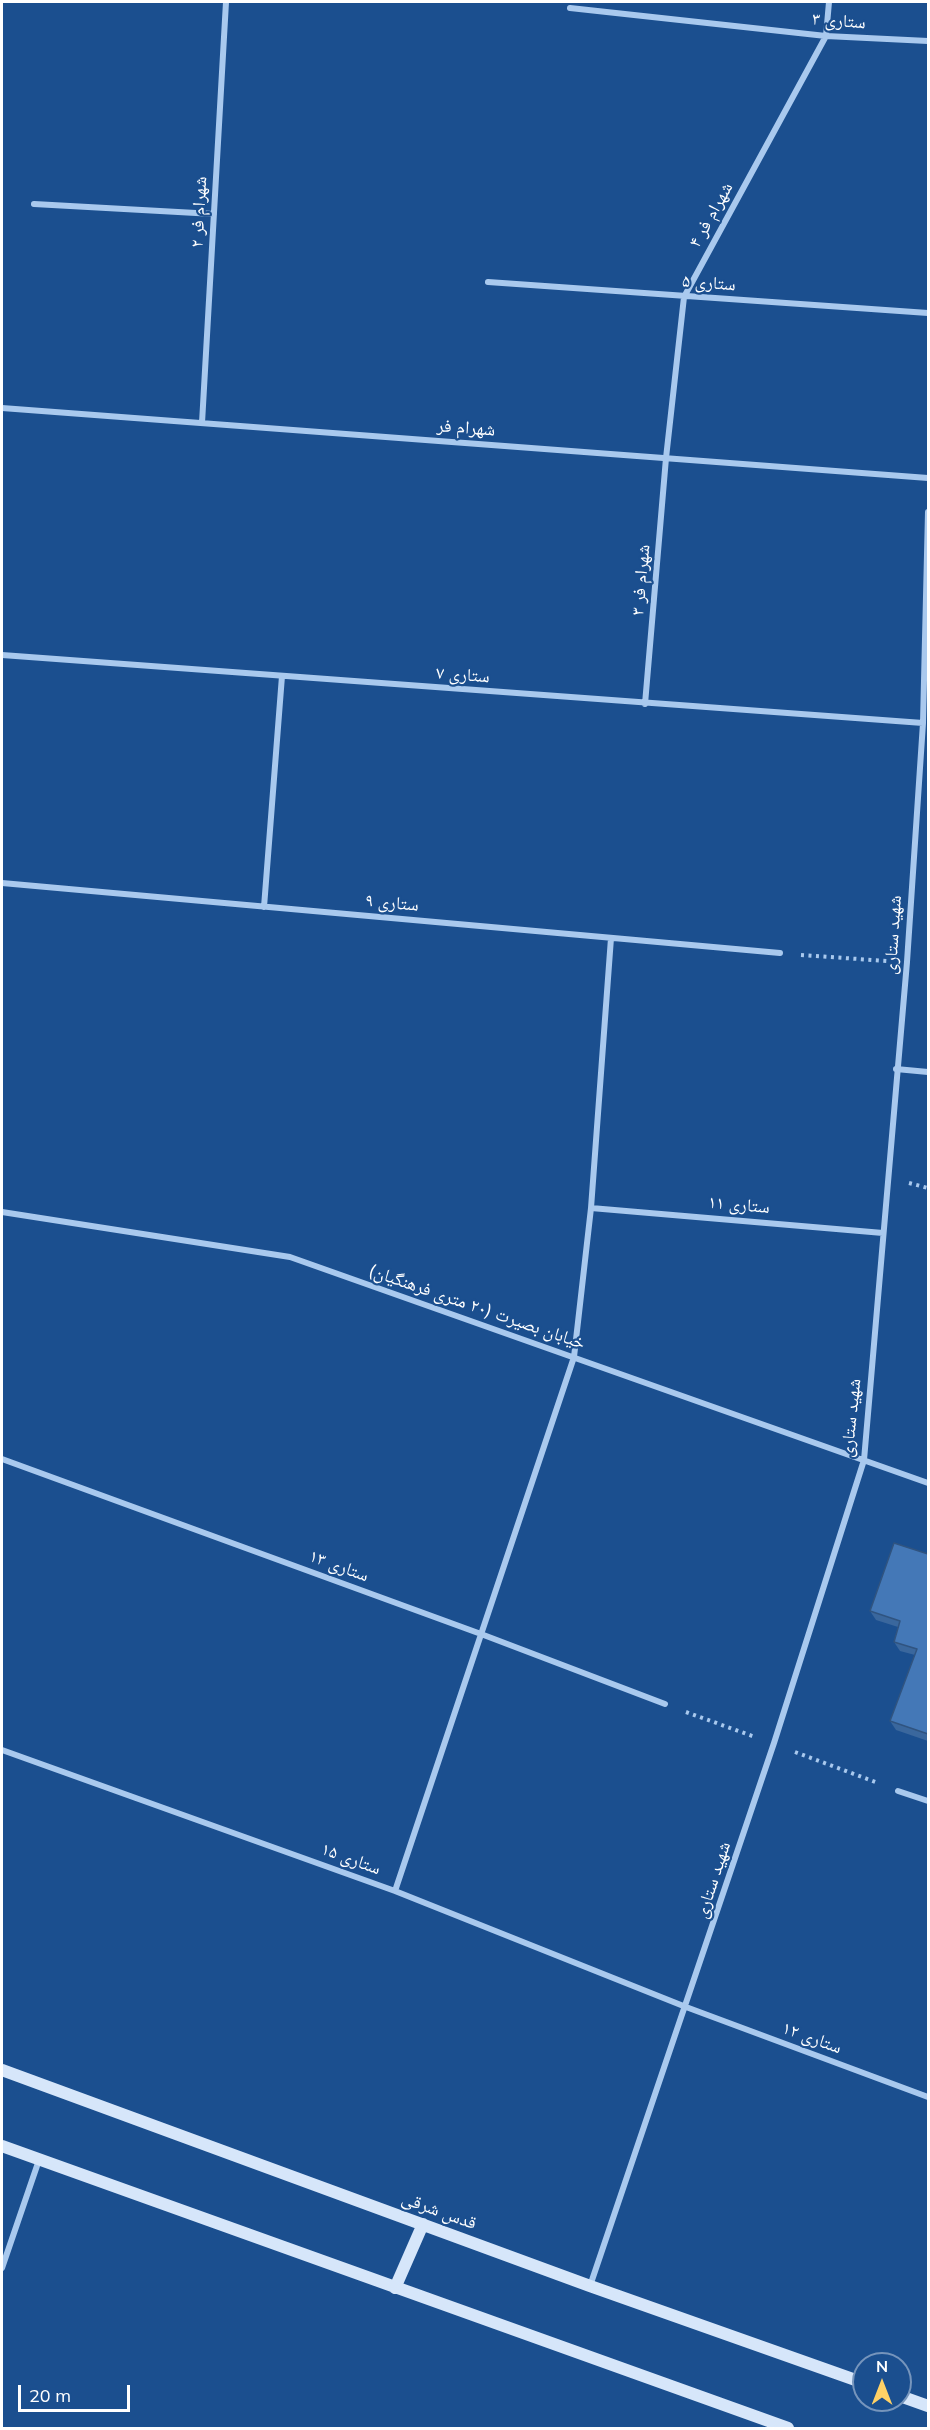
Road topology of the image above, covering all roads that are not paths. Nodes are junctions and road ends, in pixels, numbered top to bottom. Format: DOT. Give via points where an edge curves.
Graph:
graph roads {
  1 [pos="225,2"];
  2 [pos="829,2"];
  3 [pos="570,8"];
  4 [pos="826,36"];
  5 [pos="928,41"];
  6 [pos="34,204"];
  7 [pos="214,214"];
  8 [pos="488,282"];
  9 [pos="684,297"];
  10 [pos="928,313"];
  11 [pos="2,408"];
  12 [pos="202,423"];
  13 [pos="666,458"];
  14 [pos="928,478"];
  15 [pos="928,512"];
  16 [pos="2,655"];
  17 [pos="282,676"];
  18 [pos="645,704"];
  19 [pos="923,723"];
  20 [pos="2,883"];
  21 [pos="264,907"];
  22 [pos="611,938"];
  23 [pos="780,953"];
  24 [pos="896,1069"];
  25 [pos="928,1072"];
  26 [pos="591,1208"];
  27 [pos="2,1212"];
  28 [pos="883,1233"];
  29 [pos="574,1357"];
  30 [pos="2,1459"];
  31 [pos="864,1460"];
  32 [pos="928,1483"];
  33 [pos="481,1634"];
  34 [pos="665,1704"];
  35 [pos="2,1750"];
  36 [pos="898,1791"];
  37 [pos="928,1801"];
  38 [pos="394,1891"];
  39 [pos="686,2007"];
  40 [pos="2,2070"];
  41 [pos="928,2097"];
  42 [pos="2,2146"];
  43 [pos="39,2160"];
  44 [pos="423,2224"];
  45 [pos="2,2268"];
  46 [pos="590,2286"];
  47 [pos="395,2288"];
  48 [pos="852,2380"];
  49 [pos="912,2400"];
  50 [pos="928,2406"];
  51 [pos="788,2428"];
  1 -- 7 [label="street, شهرام فر ۲"];
  2 -- 4 [label="street, شهرام فر ۴"];
  3 -- 4 [label="street, ستاری ۳"];
  4 -- 5 [label="street, ستاری ۳"];
  4 -- 9 [label="street, شهرام فر ۴"];
  6 -- 7 [label="street"];
  7 -- 12 [label="street, شهرام فر ۲"];
  8 -- 9 [label="street, ستاری ۵"];
  9 -- 10 [label="street, ستاری ۵"];
  9 -- 13 [label="street, شهرام فر ۴"];
  11 -- 12 [label="street, شهرام فر"];
  12 -- 13 [label="street, شهرام فر"];
  13 -- 14 [label="street, شهرام فر"];
  13 -- 18 [label="street, شهرام فر ۳"];
  15 -- 19 [label="street, شهید ستاری"];
  16 -- 17 [label="street, ستاری ۷"];
  17 -- 18 [label="street, ستاری ۷"];
  17 -- 21 [label="street"];
  18 -- 19 [label="street, ستاری ۷"];
  19 -- 24 [label="street, شهید ستاری"];
  20 -- 21 [label="street, ستاری ۹"];
  21 -- 22 [label="street, ستاری ۹"];
  22 -- 23 [label="street, ستاری ۹"];
  22 -- 26 [label="street"];
  24 -- 25 [label="street"];
  24 -- 28 [label="street, شهید ستاری"];
  26 -- 28 [label="street, ستاری ۱۱"];
  26 -- 29 [label="street"];
  27 -- 29 [label="street, خیابان بصیرت (۲۰ متری فرهنگیان)" via="290,1257"];
  28 -- 31 [label="street, شهید ستاری"];
  29 -- 31 [label="street, خیابان بصیرت (۲۰ متری فرهنگیان)"];
  29 -- 33 [label="street"];
  30 -- 33 [label="street, ستاری ۱۳"];
  31 -- 32 [label="street, خیابان بصیرت (۲۰ متری فرهنگیان)"];
  31 -- 39 [label="street, شهید ستاری"];
  33 -- 34 [label="street, ستاری ۱۳"];
  33 -- 38 [label="street"];
  35 -- 38 [label="street, ستاری ۱۵"];
  36 -- 37 [label="street"];
  38 -- 39 [label="street, ستاری ۱۵"];
  39 -- 41 [label="street, ستاری ۱۲"];
  39 -- 46 [label="street, شهید ستاری"];
  40 -- 44 [label="street, قدس شرقی"];
  42 -- 43 [label="street"];
  43 -- 45 [label="street"];
  43 -- 47 [label="street"];
  44 -- 46 [label="street, قدس شرقی"];
  44 -- 47 [label="street"];
  46 -- 48 [label="street, قدس شرقی"];
  47 -- 51 [label="street"];
  49 -- 50 [label="street"];
}
